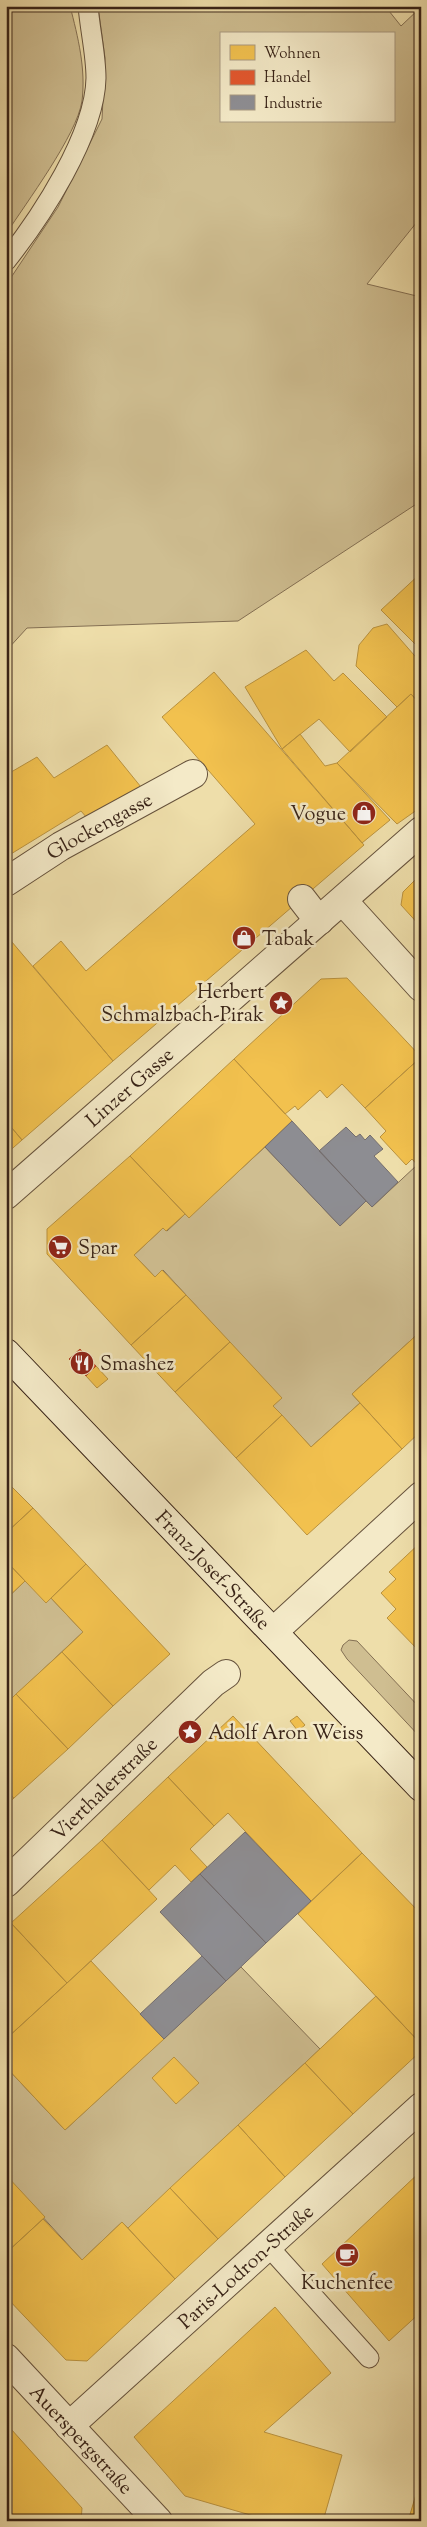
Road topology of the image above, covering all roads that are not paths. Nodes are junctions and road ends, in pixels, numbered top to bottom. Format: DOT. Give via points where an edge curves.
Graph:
graph roads {
  1 [pos="88,6"];
  2 [pos="6,261"];
  3 [pos="193,774"];
  4 [pos="421,831"];
  5 [pos="6,882"];
  6 [pos="302,899"];
  7 [pos="343,901"];
  8 [pos="319,921"];
  9 [pos="421,987"];
  10 [pos="6,1195"];
  11 [pos="6,1353"];
  12 [pos="421,1496"];
  13 [pos="273,1632"];
  14 [pos="226,1674"];
  15 [pos="421,1786"];
  16 [pos="6,1883"];
  17 [pos="421,2106"];
  18 [pos="267,2245"];
  19 [pos="6,2358"];
  20 [pos="369,2358"];
  21 [pos="69,2426"];
  22 [pos="158,2521"];
  1 -- 2 [label="lane" via="96,78 91,116 78,148 25,236"];
  3 -- 5 [label="street, Glockengasse" via="61,846"];
  4 -- 7 [label="street, Linzer Gasse"];
  6 -- 8 [label="street"];
  7 -- 8 [label="street, Linzer Gasse"];
  7 -- 9 [label="street"];
  8 -- 10 [label="street, Linzer Gasse"];
  11 -- 13 [label="street, Franz-Josef-Straße"];
  12 -- 13 [label="street"];
  13 -- 15 [label="street, Franz-Josef-Straße"];
  14 -- 16 [label="street, Vierthalerstraße"];
  17 -- 18 [label="street, Paris-Lodron-Straße"];
  18 -- 20 [label="lane"];
  18 -- 21 [label="street, Paris-Lodron-Straße"];
  19 -- 21 [label="street, Auerspergstraße"];
  21 -- 22 [label="street, Auerspergstraße"];
}
